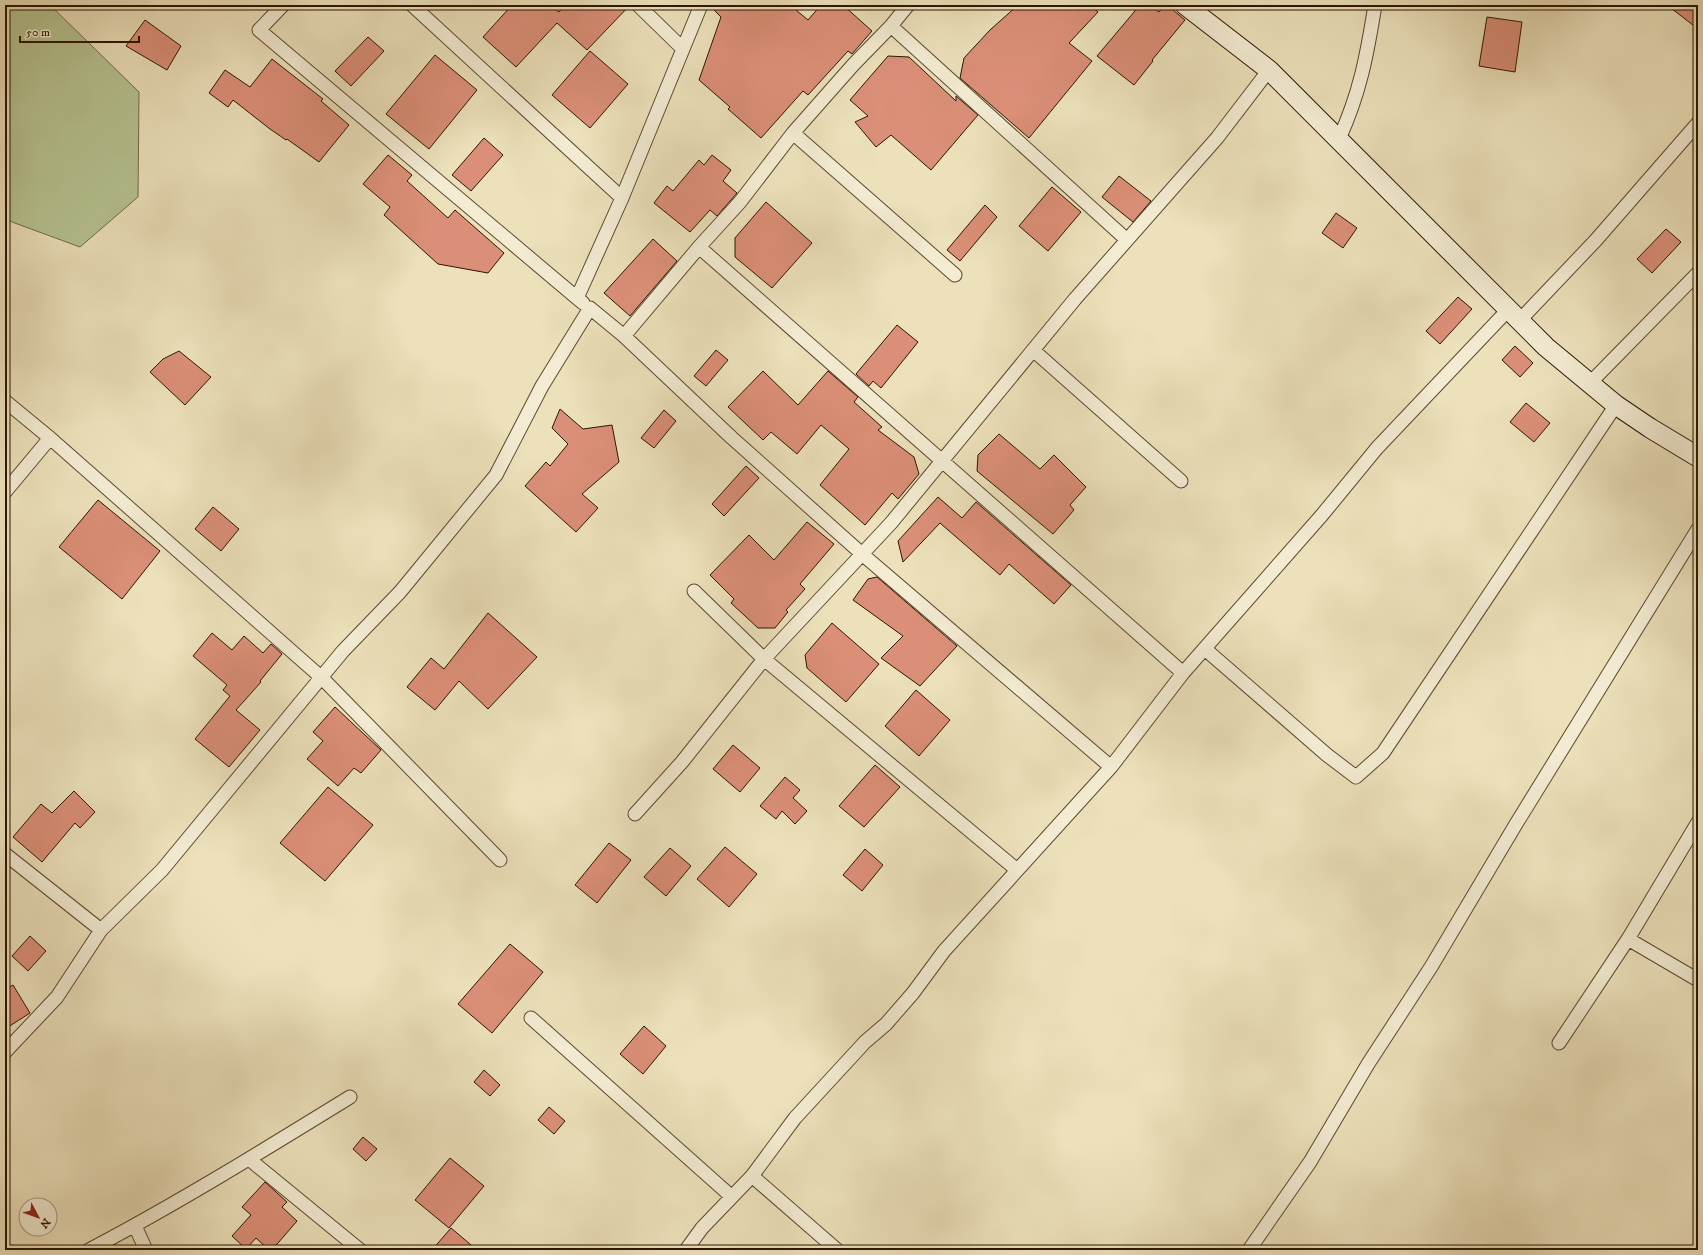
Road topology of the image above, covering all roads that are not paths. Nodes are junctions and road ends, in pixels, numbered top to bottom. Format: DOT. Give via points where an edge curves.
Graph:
graph roads {
  1 [pos="283,5"];
  2 [pos="412,5"];
  3 [pos="638,5"];
  4 [pos="701,5"];
  5 [pos="908,5"];
  6 [pos="1185,5"];
  7 [pos="1375,5"];
  8 [pos="891,26"];
  9 [pos="682,48"];
  10 [pos="1269,70"];
  11 [pos="1698,124"];
  12 [pos="792,133"];
  13 [pos="1339,139"];
  14 [pos="622,198"];
  15 [pos="1127,240"];
  16 [pos="698,247"];
  17 [pos="1698,272"];
  18 [pos="955,275"];
  19 [pos="577,298"];
  20 [pos="590,308"];
  21 [pos="1513,316"];
  22 [pos="624,336"];
  23 [pos="1033,350"];
  24 [pos="1590,382"];
  25 [pos="5,401"];
  26 [pos="1616,405"];
  27 [pos="50,438"];
  28 [pos="1698,457"];
  29 [pos="942,462"];
  30 [pos="1181,481"];
  31 [pos="5,492"];
  32 [pos="1698,529"];
  33 [pos="862,554"];
  34 [pos="694,591"];
  35 [pos="1205,649"];
  36 [pos="764,659"];
  37 [pos="1183,673"];
  38 [pos="322,678"];
  39 [pos="1111,767"];
  40 [pos="635,814"];
  41 [pos="1698,822"];
  42 [pos="5,854"];
  43 [pos="500,860"];
  44 [pos="1017,870"];
  45 [pos="101,930"];
  46 [pos="1628,939"];
  47 [pos="1698,980"];
  48 [pos="531,1018"];
  49 [pos="1559,1043"];
  50 [pos="5,1052"];
  51 [pos="350,1097"];
  52 [pos="249,1159"];
  53 [pos="752,1176"];
  54 [pos="732,1197"];
  55 [pos="135,1226"];
  56 [pos="89,1250"];
  57 [pos="146,1250"];
  58 [pos="360,1250"];
  59 [pos="686,1250"];
  60 [pos="837,1250"];
  61 [pos="1249,1250"];
  1 -- 19 [label="street" via="259,30"];
  2 -- 14 [label="street"];
  3 -- 9 [label="street"];
  4 -- 9 [label="street"];
  5 -- 8 [label="street"];
  6 -- 10 [label="main road"];
  7 -- 13 [label="street" via="1361,81 1352,111"];
  8 -- 12 [label="street"];
  8 -- 15 [label="street"];
  9 -- 14 [label="street"];
  10 -- 13 [label="main road"];
  10 -- 15 [label="street" via="1216,138"];
  11 -- 21 [label="street" via="1596,240"];
  12 -- 16 [label="street" via="740,202"];
  12 -- 18 [label="street"];
  13 -- 21 [label="main road"];
  14 -- 19 [label="street"];
  15 -- 23 [label="street"];
  16 -- 22 [label="street"];
  16 -- 29 [label="street"];
  17 -- 24 [label="street"];
  19 -- 20 [label="street"];
  20 -- 22 [label="street"];
  20 -- 38 [label="street" via="542,386 496,475 400,592 343,651"];
  21 -- 24 [label="main road" via="1546,347"];
  21 -- 35 [label="street" via="1377,448"];
  22 -- 33 [label="street" via="732,438"];
  23 -- 29 [label="street"];
  23 -- 30 [label="street"];
  24 -- 26 [label="main road"];
  25 -- 27 [label="street"];
  26 -- 28 [label="main road"];
  26 -- 35 [label="street" via="1383,753 1356,777"];
  27 -- 31 [label="street"];
  27 -- 38 [label="street"];
  29 -- 33 [label="street"];
  29 -- 37 [label="street"];
  32 -- 61 [label="street" via="1310,1162"];
  33 -- 36 [label="street"];
  33 -- 39 [label="street"];
  34 -- 36 [label="street"];
  35 -- 37 [label="street"];
  36 -- 40 [label="street" via="682,762"];
  36 -- 44 [label="street"];
  37 -- 39 [label="street"];
  38 -- 43 [label="street"];
  38 -- 45 [label="street" via="264,744 162,870"];
  39 -- 44 [label="street"];
  41 -- 46 [label="street"];
  42 -- 45 [label="street"];
  44 -- 53 [label="street" via="944,951 904,1004 795,1118"];
  45 -- 50 [label="street" via="57,997"];
  46 -- 47 [label="street"];
  46 -- 49 [label="street"];
  48 -- 54 [label="street"];
  51 -- 52 [label="street"];
  52 -- 55 [label="street"];
  52 -- 58 [label="street"];
  53 -- 54 [label="street"];
  53 -- 60 [label="street"];
  54 -- 59 [label="street" via="702,1228"];
  55 -- 56 [label="street"];
  55 -- 57 [label="street"];
}
